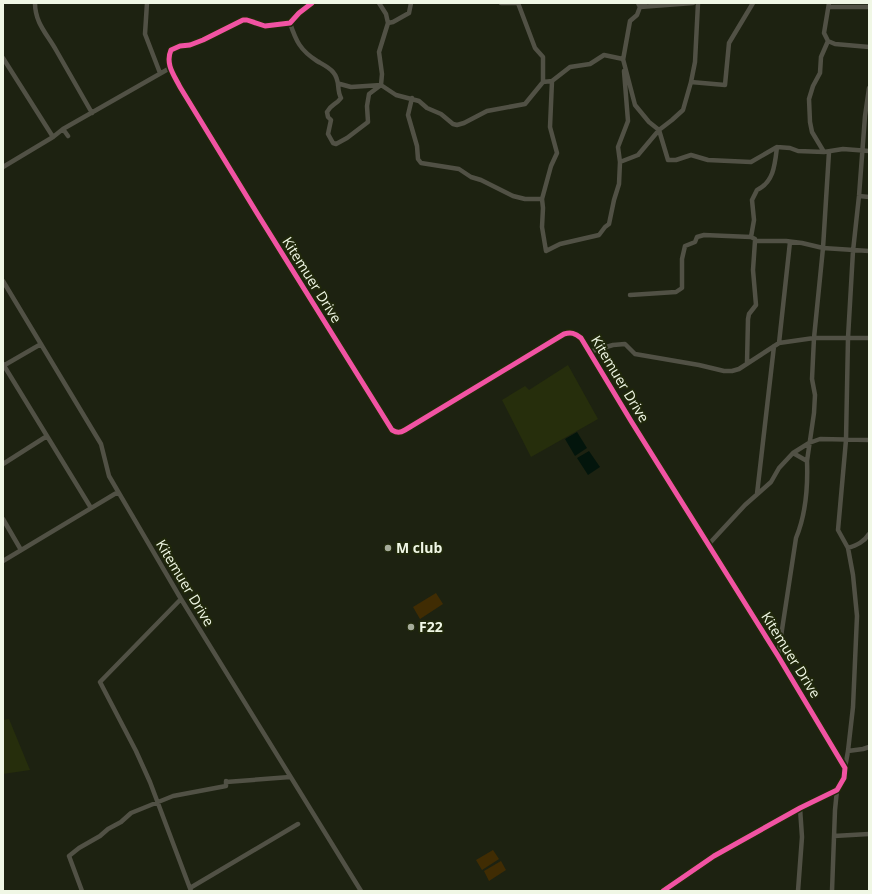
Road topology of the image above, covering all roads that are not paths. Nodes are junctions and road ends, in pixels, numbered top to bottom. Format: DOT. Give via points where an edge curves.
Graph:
graph roads {
  1 [pos="35,3"];
  2 [pos="148,3"];
  3 [pos="312,3"];
  4 [pos="379,3"];
  5 [pos="411,3"];
  6 [pos="500,3"];
  7 [pos="519,3"];
  8 [pos="645,3"];
  9 [pos="693,3"];
  10 [pos="698,3"];
  11 [pos="753,3"];
  12 [pos="639,5"];
  13 [pos="829,5"];
  14 [pos="869,7"];
  15 [pos="290,23"];
  16 [pos="388,23"];
  17 [pos="828,41"];
  18 [pos="869,47"];
  19 [pos="3,58"];
  20 [pos="623,59"];
  21 [pos="170,68"];
  22 [pos="160,73"];
  23 [pos="552,81"];
  24 [pos="543,82"];
  25 [pos="691,82"];
  26 [pos="340,84"];
  27 [pos="381,85"];
  28 [pos="869,88"];
  29 [pos="412,98"];
  30 [pos="92,113"];
  31 [pos="63,129"];
  32 [pos="659,130"];
  33 [pos="68,136"];
  34 [pos="53,137"];
  35 [pos="777,147"];
  36 [pos="863,150"];
  37 [pos="869,150"];
  38 [pos="826,152"];
  39 [pos="620,162"];
  40 [pos="3,166"];
  41 [pos="859,196"];
  42 [pos="869,197"];
  43 [pos="542,199"];
  44 [pos="751,237"];
  45 [pos="755,241"];
  46 [pos="790,242"];
  47 [pos="823,248"];
  48 [pos="853,251"];
  49 [pos="869,251"];
  50 [pos="3,281"];
  51 [pos="630,295"];
  52 [pos="814,338"];
  53 [pos="848,338"];
  54 [pos="869,338"];
  55 [pos="779,343"];
  56 [pos="41,344"];
  57 [pos="774,346"];
  58 [pos="589,352"];
  59 [pos="747,363"];
  60 [pos="3,365"];
  61 [pos="47,436"];
  62 [pos="846,440"];
  63 [pos="869,440"];
  64 [pos="809,443"];
  65 [pos="793,453"];
  66 [pos="807,461"];
  67 [pos="3,464"];
  68 [pos="118,492"];
  69 [pos="757,494"];
  70 [pos="91,508"];
  71 [pos="3,519"];
  72 [pos="869,534"];
  73 [pos="708,545"];
  74 [pos="848,548"];
  75 [pos="22,550"];
  76 [pos="3,561"];
  77 [pos="181,599"];
  78 [pos="778,656"];
  79 [pos="869,747"];
  80 [pos="848,751"];
  81 [pos="845,768"];
  82 [pos="290,777"];
  83 [pos="837,790"];
  84 [pos="158,802"];
  85 [pos="800,808"];
  86 [pos="298,824"];
  87 [pos="869,834"];
  88 [pos="834,836"];
  89 [pos="191,890"];
  90 [pos="82,891"];
  91 [pos="360,891"];
  92 [pos="663,891"];
  93 [pos="798,891"];
  94 [pos="832,891"];
  1 -- 30 [label="street" via="41,28"];
  2 -- 22 [label="street" via="145,34"];
  3 -- 15 [label="street"];
  4 -- 16 [label="street"];
  5 -- 16 [label="street" via="409,13"];
  6 -- 7 [label="street"];
  7 -- 24 [label="street" via="535,48 543,58"];
  8 -- 12 [label="street"];
  9 -- 12 [label="street"];
  10 -- 25 [label="street" via="695,62"];
  11 -- 25 [label="street" via="729,43 725,85"];
  12 -- 20 [label="street" via="637,16 630,21"];
  13 -- 14 [label="street"];
  13 -- 17 [label="street" via="824,33"];
  15 -- 21 [label="street" via="265,26 243,20 203,40 171,50 168,56"];
  15 -- 26 [label="street" via="299,46 333,71"];
  16 -- 27 [label="street" via="379,52"];
  17 -- 18 [label="street"];
  17 -- 38 [label="street" via="820,73 809,99 812,132"];
  19 -- 34 [label="street"];
  20 -- 23 [label="street" via="604,55 590,64 570,67"];
  20 -- 32 [label="street" via="635,105"];
  20 -- 39 [label="street" via="628,120 618,147"];
  21 -- 22 [label="street"];
  21 -- 58 [label="street, Kitemuer Drive" via="392,430 406,430 564,334 576,334"];
  22 -- 30 [label="street"];
  23 -- 24 [label="street"];
  23 -- 43 [label="street" via="550,127 557,153"];
  24 -- 29 [label="street" via="525,104 487,111 457,125"];
  25 -- 32 [label="street" via="683,110"];
  26 -- 27 [label="street" via="351,87"];
  26 -- 27 [label="street" via="341,98 330,106 327,112 331,120 328,134 335,144 368,122 369,94"];
  27 -- 29 [label="street" via="396,95"];
  28 -- 36 [label="street"];
  29 -- 43 [label="street" via="408,115 421,163 459,169 513,196"];
  30 -- 31 [label="street"];
  31 -- 33 [label="street"];
  31 -- 34 [label="street"];
  32 -- 35 [label="street" via="668,160 691,155 708,160 751,162"];
  32 -- 39 [label="street" via="638,155"];
  34 -- 40 [label="street"];
  35 -- 38 [label="street"];
  35 -- 44 [label="street" via="775,165 769,180 757,190 752,200 754,220"];
  36 -- 37 [label="street"];
  36 -- 38 [label="street" via="843,149"];
  36 -- 41 [label="street"];
  38 -- 47 [label="street"];
  39 -- 43 [label="street" via="619,184 609,224 599,235 560,244 546,251 542,227"];
  41 -- 42 [label="street"];
  41 -- 48 [label="street"];
  44 -- 45 [label="street"];
  44 -- 51 [label="street" via="697,237 695,242 685,246 682,259 682,288 676,292"];
  45 -- 46 [label="street"];
  45 -- 59 [label="street" via="753,270 756,305 748,319"];
  46 -- 47 [label="street"];
  46 -- 55 [label="street"];
  47 -- 48 [label="street"];
  47 -- 52 [label="street"];
  48 -- 49 [label="street"];
  48 -- 53 [label="street"];
  50 -- 56 [label="street, Kitemuer Drive"];
  52 -- 53 [label="street"];
  52 -- 55 [label="street"];
  52 -- 64 [label="street" via="812,379 815,395"];
  53 -- 54 [label="street"];
  53 -- 62 [label="street"];
  55 -- 57 [label="street"];
  56 -- 60 [label="street"];
  56 -- 68 [label="street, Kitemuer Drive" via="101,444 109,476"];
  57 -- 59 [label="street"];
  57 -- 69 [label="street"];
  58 -- 59 [label="street" via="625,344 635,354 724,371 732,372"];
  58 -- 73 [label="street, Kitemuer Drive"];
  60 -- 61 [label="street"];
  61 -- 67 [label="street"];
  61 -- 70 [label="street"];
  62 -- 63 [label="street"];
  62 -- 64 [label="street" via="820,439"];
  62 -- 74 [label="street" via="838,530"];
  64 -- 65 [label="street"];
  64 -- 66 [label="street"];
  65 -- 66 [label="street"];
  65 -- 69 [label="street" via="779,468 772,482"];
  66 -- 78 [label="street" via="808,482 802,525 796,538"];
  68 -- 70 [label="street"];
  68 -- 77 [label="street, Kitemuer Drive"];
  69 -- 73 [label="street"];
  70 -- 75 [label="street"];
  71 -- 75 [label="street"];
  72 -- 74 [label="street" via="857,546"];
  73 -- 78 [label="street, Kitemuer Drive"];
  74 -- 80 [label="street" via="857,616 853,707"];
  75 -- 76 [label="street"];
  77 -- 82 [label="street, Kitemuer Drive"];
  77 -- 84 [label="street" via="100,682 136,751"];
  78 -- 81 [label="street, Kitemuer Drive"];
  79 -- 80 [label="street"];
  80 -- 81 [label="street"];
  81 -- 83 [label="street" via="844,778"];
  82 -- 84 [label="street" via="226,782 226,786 173,796"];
  82 -- 91 [label="street, Kitemuer Drive"];
  83 -- 85 [label="street"];
  83 -- 88 [label="street"];
  84 -- 89 [label="street"];
  84 -- 90 [label="street" via="131,813 69,856"];
  85 -- 92 [label="street" via="714,856"];
  85 -- 93 [label="street" via="802,837"];
  86 -- 89 [label="street"];
  87 -- 88 [label="street"];
  88 -- 94 [label="street"];
}
